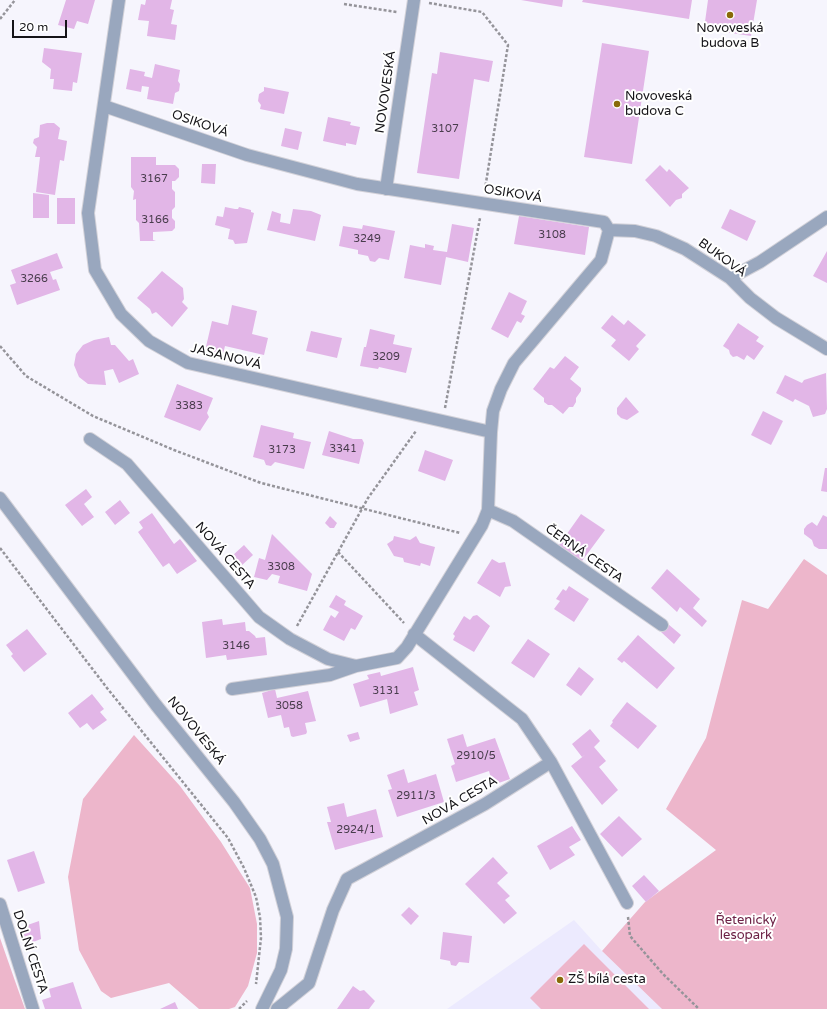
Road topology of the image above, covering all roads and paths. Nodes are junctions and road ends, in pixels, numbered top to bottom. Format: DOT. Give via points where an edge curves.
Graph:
graph roads {
  1 [pos="15,0"];
  2 [pos="119,0"];
  3 [pos="414,0"];
  4 [pos="344,4"];
  5 [pos="381,10"];
  6 [pos="0,19"];
  7 [pos="104,106"];
  8 [pos="386,189"];
  9 [pos="827,217"];
  10 [pos="609,230"];
  11 [pos="730,278"];
  12 [pos="0,346"];
  13 [pos="827,349"];
  14 [pos="426,418"];
  15 [pos="491,432"];
  16 [pos="90,438"];
  17 [pos="0,498"];
  18 [pos="362,508"];
  19 [pos="488,510"];
  20 [pos="474,537"];
  21 [pos="0,548"];
  22 [pos="338,552"];
  23 [pos="402,620"];
  24 [pos="662,625"];
  25 [pos="414,634"];
  26 [pos="290,639"];
  27 [pos="356,666"];
  28 [pos="232,689"];
  29 [pos="552,762"];
  30 [pos="627,903"];
  31 [pos="0,904"];
  32 [pos="253,991"];
  33 [pos="250,996"];
  34 [pos="34,1009"];
  35 [pos="239,1009"];
  36 [pos="262,1009"];
  37 [pos="277,1009"];
  38 [pos="699,1009"];
  1 -- 6 [label="path"];
  2 -- 7 [label="street, JASANOVÁ"];
  3 -- 8 [label="street, NOVOVESKÁ"];
  4 -- 5 [label="path"];
  7 -- 8 [label="street, OSIKOVÁ" via="247,155 357,184"];
  7 -- 14 [label="street, JASANOVÁ" via="88,213 95,270 121,314 150,341 188,363"];
  8 -- 10 [label="street, OSIKOVÁ" via="604,222"];
  9 -- 11 [label="street" via="760,262"];
  10 -- 11 [label="street, BUKOVÁ" via="635,231 656,236 685,249"];
  10 -- 15 [label="street" via="601,260 514,362 493,411"];
  11 -- 13 [label="street, BUKOVÁ" via="776,318"];
  12 -- 18 [label="path" via="26,376 102,421 261,483"];
  14 -- 15 [label="street, JASANOVÁ"];
  14 -- 18 [label="path"];
  15 -- 19 [label="street"];
  16 -- 26 [label="street, NOVÁ CESTA" via="127,464 259,617"];
  17 -- 36 [label="street, NOVOVESKÁ" via="156,705 234,802 260,839 273,864 287,917 286,949 281,970"];
  18 -- 20 [label="path"];
  18 -- 22 [label="path"];
  19 -- 20 [label="street, NOVÁ CESTA"];
  19 -- 24 [label="street, ČERNÁ CESTA" via="513,522"];
  20 -- 25 [label="street, NOVÁ CESTA"];
  21 -- 32 [label="path" via="120,706 228,838 256,897 260,917 259,970"];
  22 -- 23 [label="path"];
  22 -- 26 [label="path"];
  25 -- 27 [label="street, NOVÁ CESTA" via="397,658"];
  25 -- 29 [label="street" via="522,719"];
  26 -- 27 [label="street, NOVÁ CESTA" via="328,659"];
  27 -- 28 [label="street, NOVÁ CESTA" via="330,675"];
  29 -- 30 [label="street"];
  29 -- 37 [label="street, NOVÁ CESTA" via="485,804 347,879 333,910 309,983"];
  30 -- 38 [label="path" via="630,936 663,974"];
  31 -- 34 [label="street, DOLNÍ CESTA"];
  33 -- 35 [label="path"];
}
